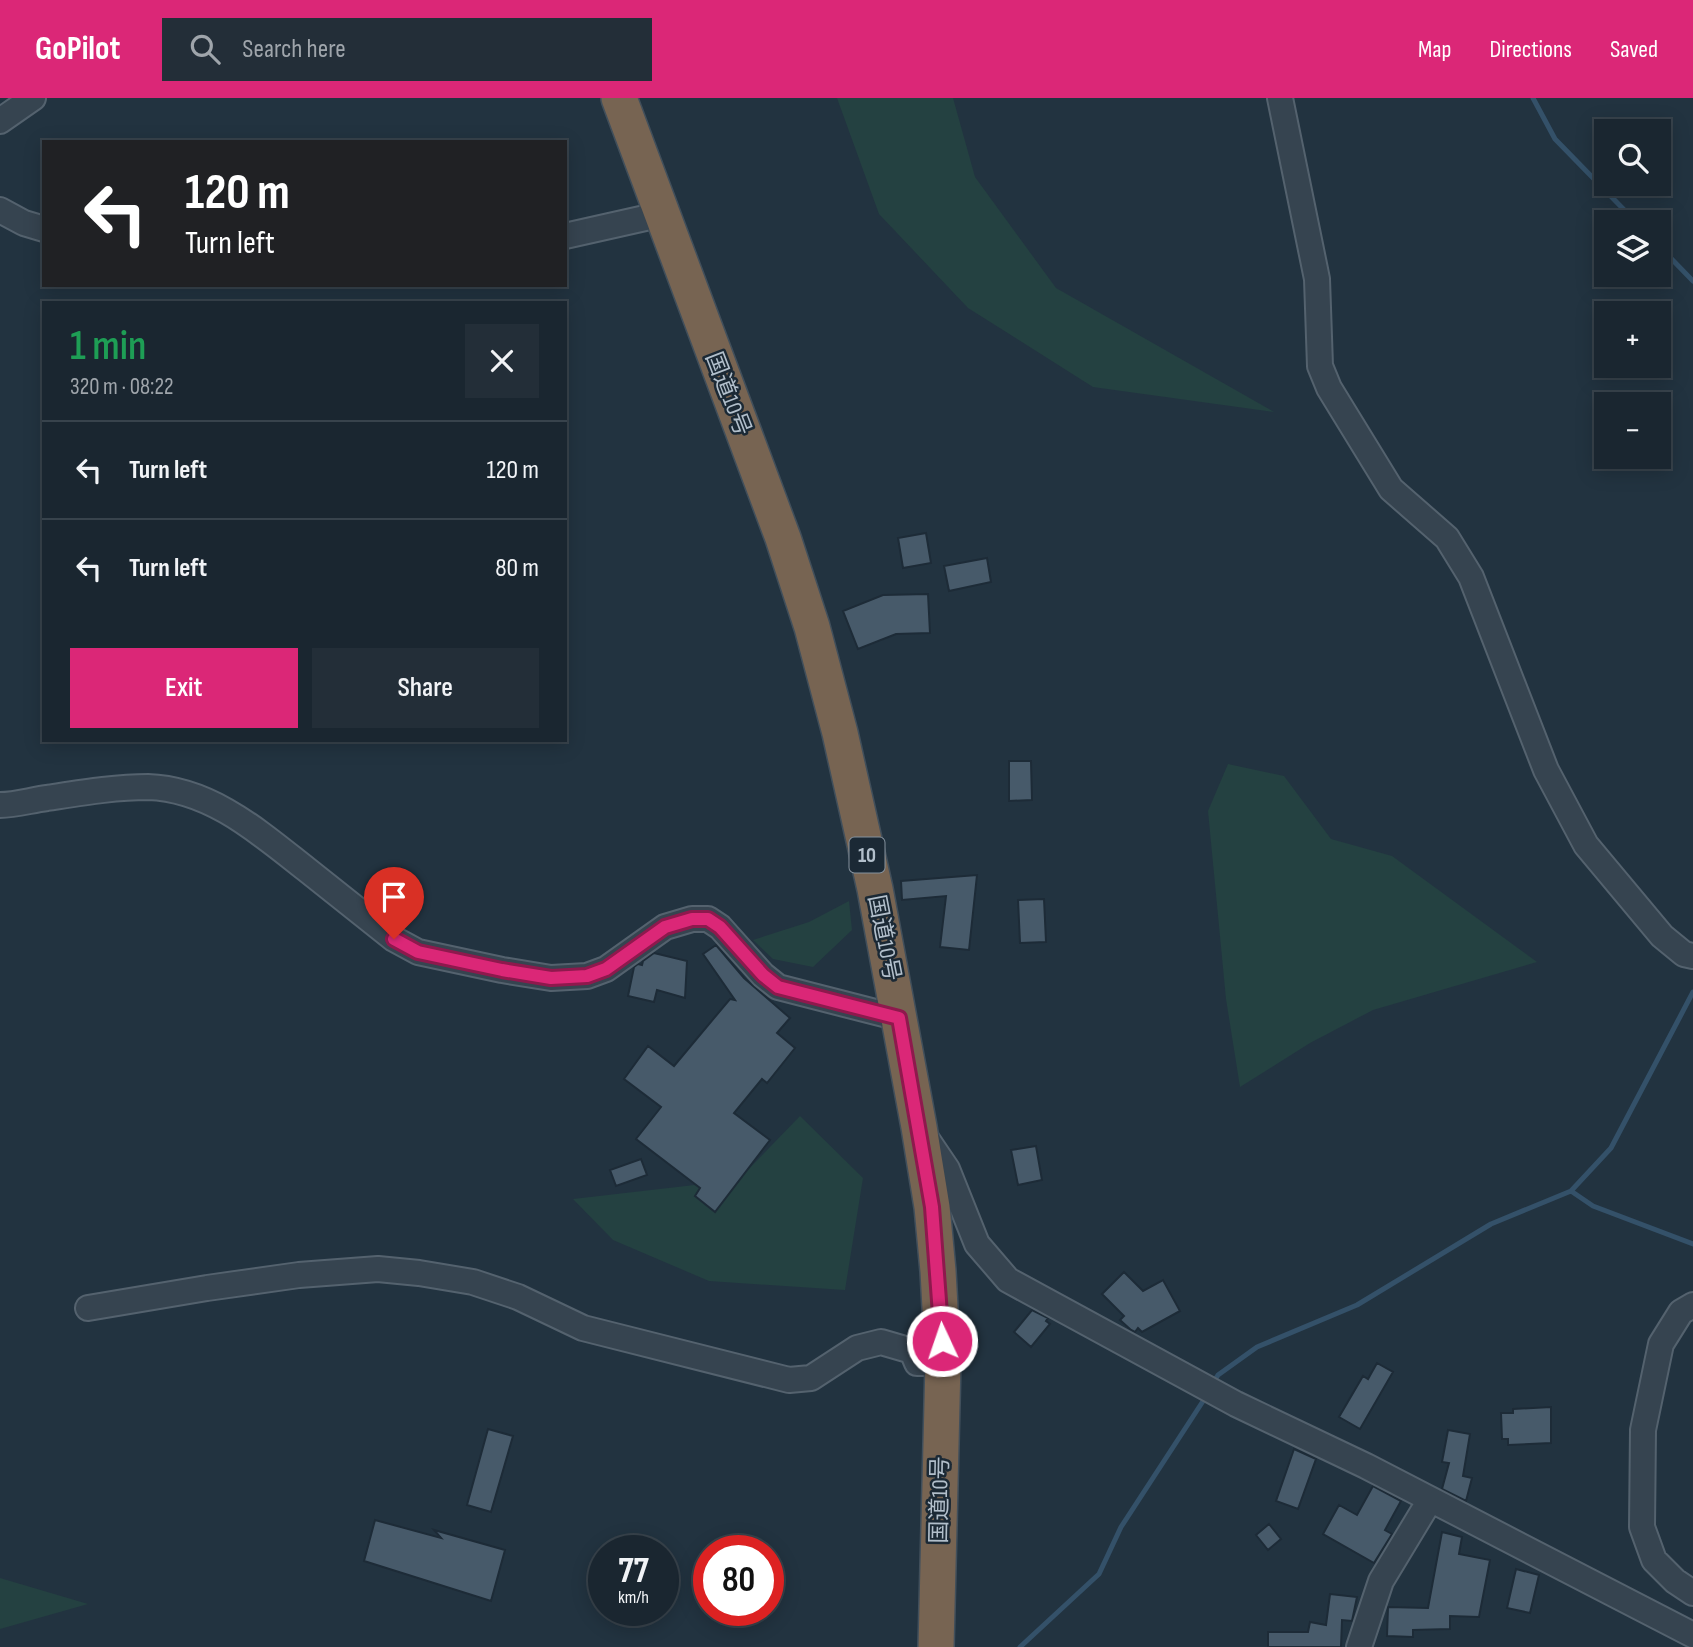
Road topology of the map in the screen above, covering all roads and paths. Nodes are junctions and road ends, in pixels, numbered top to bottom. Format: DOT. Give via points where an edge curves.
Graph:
graph roads {
  1 [pos="33,98"];
  2 [pos="619,98"];
  3 [pos="1280,98"];
  4 [pos="0,121"];
  5 [pos="0,209"];
  6 [pos="663,214"];
  7 [pos="42,228"];
  8 [pos="567,236"];
  9 [pos="0,805"];
  10 [pos="1689,955"];
  11 [pos="899,1018"];
  12 [pos="919,1127"];
  13 [pos="1693,1305"];
  14 [pos="88,1308"];
  15 [pos="943,1363"];
  16 [pos="1430,1500"];
  17 [pos="1693,1593"];
  18 [pos="1693,1635"];
  19 [pos="936,1647"];
  20 [pos="1359,1647"];
  1 -- 4 [label="street"];
  2 -- 6 [label="highway, 国道10号 / 10"];
  3 -- 10 [label="street" via="1317,279 1320,366 1329,388 1391,489 1447,538 1471,577 1546,769 1586,845 1662,936"];
  5 -- 7 [label="street"];
  6 -- 8 [label="street"];
  6 -- 11 [label="highway, 国道10号 / 10" via="812,627 872,876"];
  9 -- 11 [label="street" via="150,787 187,794 220,806 256,829 394,939 418,952 551,978 587,976 606,969 665,927 708,919 778,987"];
  11 -- 12 [label="highway, 国道10号 / 10"];
  12 -- 15 [label="highway, 国道10号 / 10" via="932,1207"];
  12 -- 16 [label="street" via="947,1169 977,1244 1008,1280 1236,1404"];
  13 -- 17 [label="street" via="1681,1312 1661,1344 1643,1430 1642,1527 1654,1560"];
  14 -- 15 [label="street" via="220,1286 378,1269 473,1282 518,1297 583,1328 789,1380 811,1378 858,1348 881,1342 912,1352 917,1363"];
  15 -- 19 [label="highway, 国道10号 / 10"];
  16 -- 18 [label="street"];
  16 -- 20 [label="street" via="1381,1581"];
}
